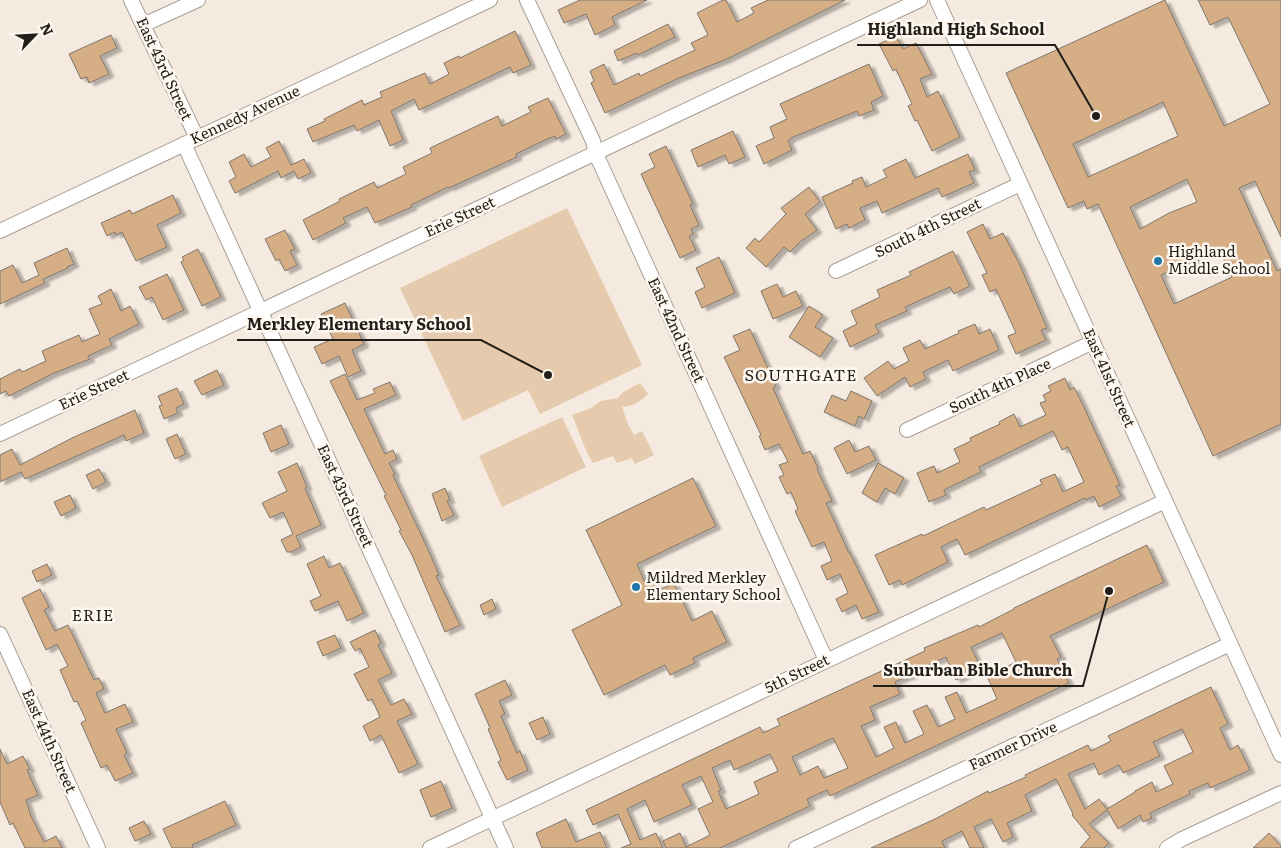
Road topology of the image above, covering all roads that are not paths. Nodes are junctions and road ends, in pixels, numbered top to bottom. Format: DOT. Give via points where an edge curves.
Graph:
graph roads {
  1 [pos="131,0"];
  2 [pos="198,0"];
  3 [pos="490,0"];
  4 [pos="527,0"];
  5 [pos="920,0"];
  6 [pos="936,0"];
  7 [pos="143,25"];
  8 [pos="197,138"];
  9 [pos="184,144"];
  10 [pos="596,154"];
  11 [pos="1020,184"];
  12 [pos="0,231"];
  13 [pos="836,271"];
  14 [pos="260,311"];
  15 [pos="1093,342"];
  16 [pos="907,430"];
  17 [pos="0,434"];
  18 [pos="1165,501"];
  19 [pos="0,634"];
  20 [pos="1230,644"];
  21 [pos="826,660"];
  22 [pos="1281,755"];
  23 [pos="1281,793"];
  24 [pos="492,818"];
  25 [pos="98,848"];
  26 [pos="430,848"];
  27 [pos="506,848"];
  28 [pos="796,848"];
  29 [pos="1167,848"];
  1 -- 7 [label="street, East 43rd Street"];
  2 -- 7 [label="street"];
  3 -- 8 [label="street, Kennedy Avenue"];
  4 -- 10 [label="street, East 42nd Street"];
  5 -- 10 [label="street, Erie Street"];
  6 -- 11 [label="street, East 41st Street"];
  7 -- 8 [label="street, East 43rd Street"];
  8 -- 9 [label="street, Kennedy Avenue"];
  9 -- 12 [label="street, Kennedy Avenue"];
  9 -- 14 [label="street, East 43rd Street"];
  10 -- 14 [label="street, Erie Street"];
  10 -- 21 [label="street, East 42nd Street"];
  11 -- 13 [label="street, South 4th Street"];
  11 -- 15 [label="street, East 41st Street"];
  14 -- 17 [label="street, Erie Street"];
  14 -- 24 [label="street, East 43rd Street"];
  15 -- 16 [label="street, South 4th Place"];
  15 -- 18 [label="street, East 41st Street"];
  18 -- 20 [label="street, East 41st Street"];
  18 -- 21 [label="street, 5th Street"];
  19 -- 25 [label="street, East 44th Street"];
  20 -- 22 [label="street, East 41st Street"];
  20 -- 28 [label="street, Farmer Drive"];
  21 -- 24 [label="street, 5th Street"];
  23 -- 29 [label="street"];
  24 -- 26 [label="street, 5th Street"];
  24 -- 27 [label="street, East 43rd Street"];
}
